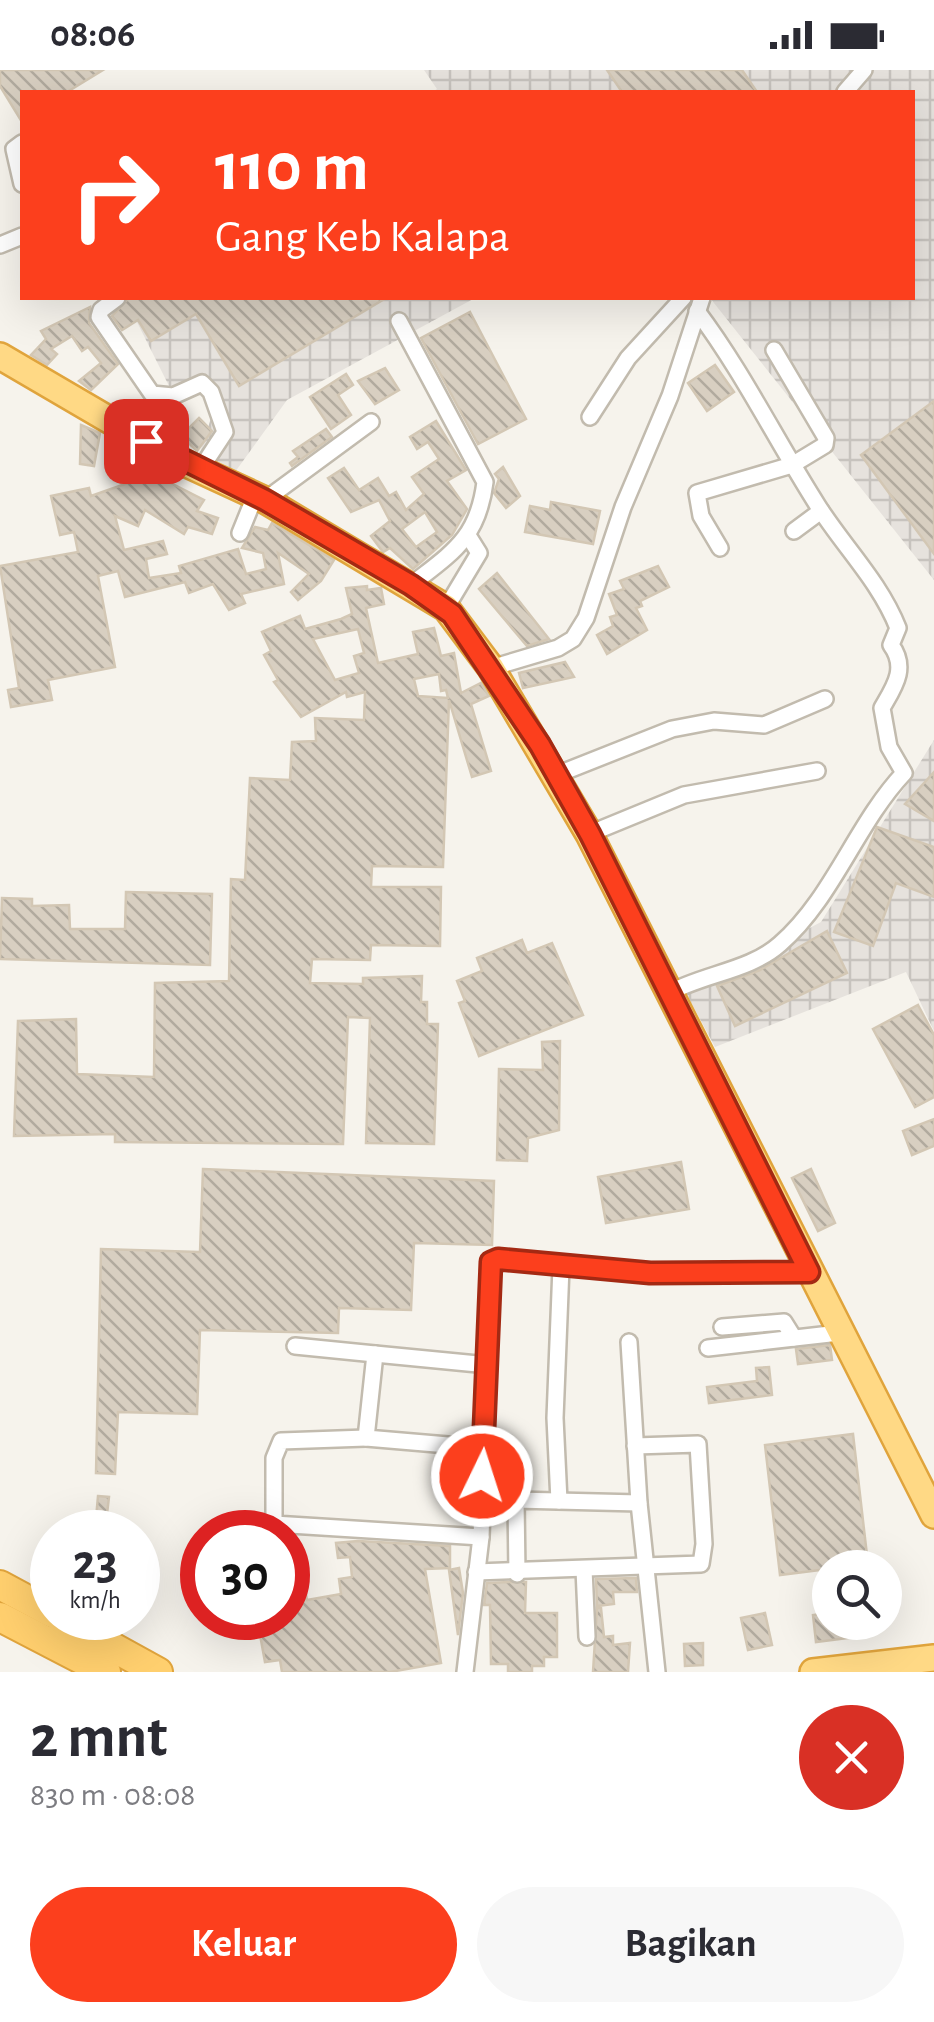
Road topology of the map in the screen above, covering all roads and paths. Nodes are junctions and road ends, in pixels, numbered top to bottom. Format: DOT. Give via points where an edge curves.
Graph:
graph roads {
  1 [pos="864,70"];
  2 [pos="847,90"];
  3 [pos="20,146"];
  4 [pos="20,176"];
  5 [pos="115,300"];
  6 [pos="682,300"];
  7 [pos="699,304"];
  8 [pos="399,321"];
  9 [pos="774,350"];
  10 [pos="0,356"];
  11 [pos="590,417"];
  12 [pos="371,422"];
  13 [pos="792,465"];
  14 [pos="200,470"];
  15 [pos="260,498"];
  16 [pos="821,511"];
  17 [pos="794,531"];
  18 [pos="240,533"];
  19 [pos="469,537"];
  20 [pos="720,548"];
  21 [pos="411,585"];
  22 [pos="446,608"];
  23 [pos="491,668"];
  24 [pos="825,699"];
  25 [pos="817,771"];
  26 [pos="556,774"];
  27 [pos="590,834"];
  28 [pos="667,994"];
  29 [pos="561,1267"];
  30 [pos="809,1272"];
  31 [pos="722,1326"];
  32 [pos="839,1333"];
  33 [pos="794,1338"];
  34 [pos="629,1342"];
  35 [pos="295,1346"];
  36 [pos="708,1348"];
  37 [pos="375,1354"];
  38 [pos="488,1366"];
  39 [pos="366,1438"];
  40 [pos="635,1446"];
  41 [pos="482,1448"];
  42 [pos="559,1502"];
  43 [pos="638,1503"];
  44 [pos="934,1516"];
  45 [pos="481,1537"];
  46 [pos="648,1567"];
  47 [pos="584,1569"];
  48 [pos="476,1572"];
  49 [pos="516,1574"];
  50 [pos="0,1585"];
  51 [pos="30,1601"];
  52 [pos="0,1617"];
  53 [pos="588,1638"];
  54 [pos="100,1640"];
  55 [pos="934,1658"];
  56 [pos="856,1669"];
  57 [pos="106,1672"];
  58 [pos="158,1672"];
  59 [pos="466,1672"];
  60 [pos="657,1672"];
  61 [pos="813,1672"];
  1 -- 2 [label="street"];
  3 -- 4 [label="street" via="14,153"];
  5 -- 14 [label="street" via="99,317 152,394 174,396 202,384 211,392 226,432"];
  6 -- 11 [label="street" via="628,358"];
  7 -- 13 [label="street"];
  7 -- 23 [label="street" via="586,618 558,648"];
  8 -- 19 [label="street" via="484,482"];
  9 -- 13 [label="street" via="826,438 821,449"];
  10 -- 14 [label="highway"];
  12 -- 15 [label="street"];
  13 -- 16 [label="street"];
  13 -- 20 [label="street" via="695,496"];
  14 -- 15 [label="highway"];
  15 -- 18 [label="street"];
  15 -- 21 [label="highway"];
  16 -- 17 [label="street"];
  16 -- 28 [label="street" via="890,606 898,628 891,646 900,678 882,708 889,747 904,773 778,946"];
  19 -- 21 [label="street"];
  19 -- 22 [label="street" via="479,553"];
  21 -- 22 [label="highway"];
  22 -- 23 [label="highway"];
  23 -- 26 [label="highway"];
  24 -- 26 [label="street" via="764,724 714,721 672,729"];
  25 -- 27 [label="street" via="684,795"];
  26 -- 27 [label="highway"];
  27 -- 28 [label="highway"];
  28 -- 30 [label="highway"];
  29 -- 30 [label="street"];
  29 -- 38 [label="street" via="498,1259 488,1270"];
  29 -- 42 [label="street"];
  30 -- 32 [label="highway"];
  31 -- 33 [label="street" via="784,1322"];
  32 -- 33 [label="street"];
  32 -- 44 [label="highway"];
  33 -- 36 [label="street"];
  34 -- 40 [label="street"];
  35 -- 37 [label="street"];
  37 -- 38 [label="street"];
  37 -- 39 [label="street"];
  38 -- 41 [label="street"];
  39 -- 41 [label="street"];
  39 -- 45 [label="street" via="281,1441 274,1458 274,1524"];
  40 -- 43 [label="street"];
  40 -- 46 [label="street" via="695,1442 698,1448 702,1562"];
  41 -- 45 [label="street"];
  42 -- 43 [label="street"];
  42 -- 49 [label="street" via="516,1500"];
  43 -- 46 [label="street"];
  45 -- 48 [label="street"];
  46 -- 47 [label="street"];
  46 -- 60 [label="street"];
  47 -- 49 [label="street"];
  47 -- 53 [label="street"];
  48 -- 49 [label="street"];
  48 -- 59 [label="street"];
  50 -- 51 [label="highway"];
  52 -- 57 [label="highway"];
  54 -- 58 [label="highway"];
  55 -- 56 [label="highway"];
  56 -- 61 [label="highway"];
}
